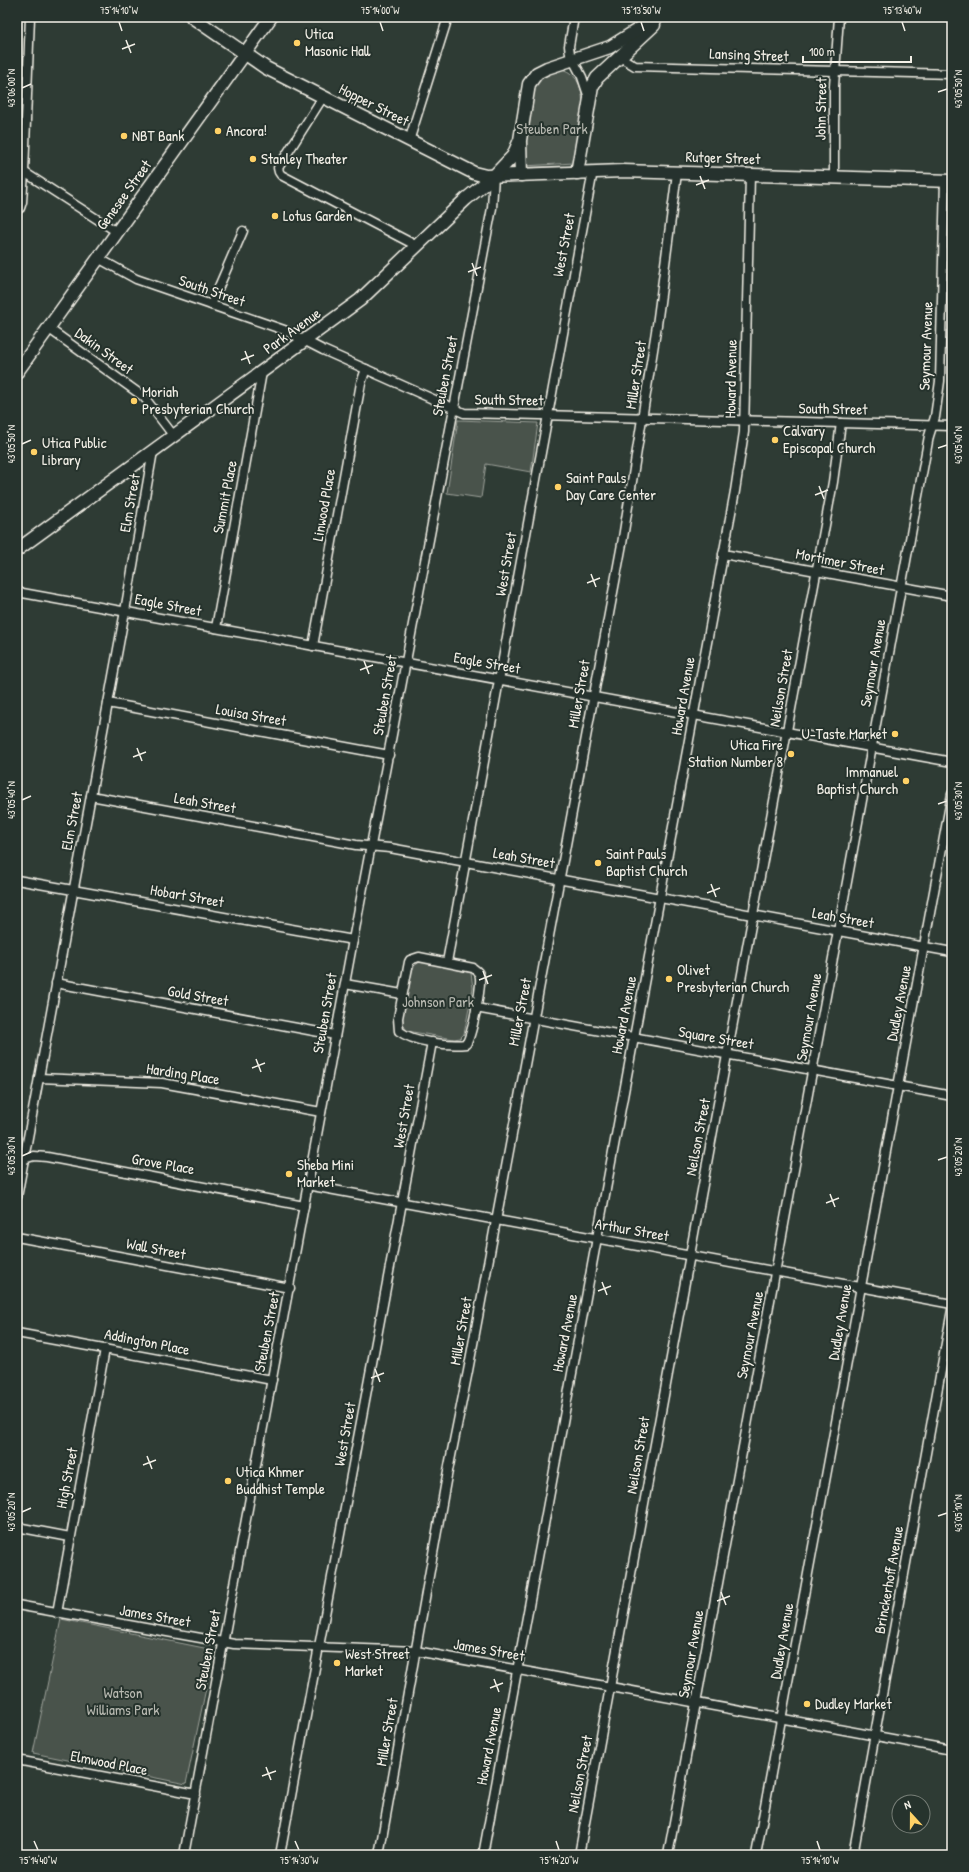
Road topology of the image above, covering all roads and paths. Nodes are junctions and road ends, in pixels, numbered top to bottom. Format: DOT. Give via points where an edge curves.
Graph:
graph roads {
  1 [pos="30,17"];
  2 [pos="192,17"];
  3 [pos="271,17"];
  4 [pos="448,17"];
  5 [pos="574,17"];
  6 [pos="658,17"];
  7 [pos="662,17"];
  8 [pos="839,17"];
  9 [pos="245,53"];
  10 [pos="620,57"];
  11 [pos="572,60"];
  12 [pos="835,71"];
  13 [pos="952,74"];
  14 [pos="323,97"];
  15 [pos="589,99"];
  16 [pos="21,130"];
  17 [pos="520,140"];
  18 [pos="409,141"];
  19 [pos="593,171"];
  20 [pos="24,172"];
  21 [pos="577,173"];
  22 [pos="677,173"];
  23 [pos="521,175"];
  24 [pos="750,175"];
  25 [pos="494,176"];
  26 [pos="834,177"];
  27 [pos="949,180"];
  28 [pos="18,208"];
  29 [pos="243,231"];
  30 [pos="117,232"];
  31 [pos="417,246"];
  32 [pos="98,258"];
  33 [pos="210,305"];
  34 [pos="48,328"];
  35 [pos="305,341"];
  36 [pos="366,369"];
  37 [pos="17,372"];
  38 [pos="262,372"];
  39 [pos="453,409"];
  40 [pos="547,415"];
  41 [pos="644,418"];
  42 [pos="744,421"];
  43 [pos="841,423"];
  44 [pos="932,426"];
  45 [pos="952,426"];
  46 [pos="173,435"];
  47 [pos="153,451"];
  48 [pos="17,550"];
  49 [pos="723,554"];
  50 [pos="816,572"];
  51 [pos="901,587"];
  52 [pos="17,592"];
  53 [pos="952,596"];
  54 [pos="126,611"];
  55 [pos="216,628"];
  56 [pos="313,646"];
  57 [pos="405,662"];
  58 [pos="499,679"];
  59 [pos="593,696"];
  60 [pos="108,703"];
  61 [pos="694,715"];
  62 [pos="787,732"];
  63 [pos="872,748"];
  64 [pos="389,755"];
  65 [pos="952,762"];
  66 [pos="952,794"];
  67 [pos="91,796"];
  68 [pos="370,846"];
  69 [pos="466,862"];
  70 [pos="559,878"];
  71 [pos="17,880"];
  72 [pos="73,890"];
  73 [pos="659,898"];
  74 [pos="753,915"];
  75 [pos="839,931"];
  76 [pos="353,940"];
  77 [pos="924,946"];
  78 [pos="952,952"];
  79 [pos="447,962"];
  80 [pos="56,983"];
  81 [pos="345,984"];
  82 [pos="402,994"];
  83 [pos="476,1008"];
  84 [pos="533,1019"];
  85 [pos="336,1035"];
  86 [pos="634,1037"];
  87 [pos="432,1042"];
  88 [pos="727,1055"];
  89 [pos="813,1070"];
  90 [pos="39,1078"];
  91 [pos="898,1086"];
  92 [pos="952,1096"];
  93 [pos="321,1112"];
  94 [pos="21,1160"];
  95 [pos="308,1185"];
  96 [pos="17,1197"];
  97 [pos="403,1202"];
  98 [pos="304,1206"];
  99 [pos="495,1220"];
  100 [pos="17,1237"];
  101 [pos="598,1238"];
  102 [pos="689,1255"];
  103 [pos="776,1271"];
  104 [pos="861,1287"];
  105 [pos="290,1288"];
  106 [pos="952,1304"];
  107 [pos="952,1310"];
  108 [pos="17,1333"];
  109 [pos="105,1349"];
  110 [pos="272,1380"];
  111 [pos="17,1527"];
  112 [pos="70,1537"];
  113 [pos="17,1605"];
  114 [pos="57,1613"];
  115 [pos="223,1643"];
  116 [pos="320,1648"];
  117 [pos="416,1651"];
  118 [pos="518,1669"];
  119 [pos="611,1685"];
  120 [pos="697,1702"];
  121 [pos="782,1717"];
  122 [pos="875,1735"];
  123 [pos="952,1750"];
  124 [pos="17,1760"];
  125 [pos="196,1794"];
  126 [pos="184,1855"];
  127 [pos="280,1855"];
  128 [pos="378,1855"];
  129 [pos="483,1855"];
  130 [pos="579,1855"];
  131 [pos="668,1855"];
  132 [pos="756,1855"];
  133 [pos="853,1855"];
  1 -- 16 [label="street"];
  2 -- 9 [label="street, Hopper Street"];
  3 -- 9 [label="street, Genesee Street"];
  4 -- 18 [label="street"];
  5 -- 11 [label="street" via="569,46"];
  6 -- 11 [label="street" via="610,48"];
  7 -- 10 [label="street"];
  8 -- 12 [label="street, John Street"];
  9 -- 14 [label="street, Hopper Street" via="266,68"];
  9 -- 30 [label="street, Genesee Street"];
  10 -- 12 [label="street, Lansing Street" via="635,66"];
  10 -- 15 [label="street" via="597,78"];
  11 -- 15 [label="street" via="582,77"];
  11 -- 17 [label="street" via="547,68 532,79"];
  12 -- 13 [label="street, Lansing Street"];
  12 -- 26 [label="street, John Street"];
  14 -- 18 [label="street, Hopper Street"];
  14 -- 31 [label="street" via="278,168 278,172"];
  15 -- 21 [label="street"];
  16 -- 20 [label="street"];
  17 -- 23 [label="street"];
  17 -- 25 [label="street" via="513,156"];
  18 -- 25 [label="street, Hopper Street" via="474,173"];
  19 -- 21 [label="street, Rutger Street"];
  19 -- 22 [label="street, Rutger Street"];
  19 -- 40 [label="street, West Street"];
  20 -- 28 [label="street"];
  20 -- 30 [label="street"];
  21 -- 23 [label="street, Rutger Street"];
  22 -- 24 [label="street, Rutger Street"];
  22 -- 41 [label="street, Miller Street"];
  23 -- 25 [label="street, Rutger Street"];
  24 -- 26 [label="street, Rutger Street"];
  24 -- 42 [label="street, Howard Avenue"];
  25 -- 31 [label="street, Park Avenue"];
  25 -- 39 [label="street, Steuben Street" via="492,208"];
  26 -- 27 [label="street, Rutger Street"];
  27 -- 44 [label="street, Seymour Avenue" via="940,381"];
  29 -- 33 [label="street"];
  30 -- 32 [label="street, Genesee Street"];
  31 -- 35 [label="street, Park Avenue" via="360,300"];
  32 -- 33 [label="street, South Street" via="136,279"];
  32 -- 34 [label="street, Genesee Street"];
  33 -- 35 [label="street, South Street" via="284,330"];
  34 -- 37 [label="street, Genesee Street"];
  34 -- 46 [label="street, Dakin Street" via="144,397"];
  35 -- 36 [label="street, South Street"];
  35 -- 38 [label="street, Park Avenue"];
  36 -- 39 [label="street, South Street"];
  36 -- 56 [label="street, Linwood Place" via="361,383"];
  38 -- 46 [label="street, Park Avenue"];
  38 -- 55 [label="street, Summit Place"];
  39 -- 40 [label="street, South Street" via="464,413"];
  39 -- 57 [label="street, Steuben Street"];
  40 -- 41 [label="street, South Street"];
  40 -- 58 [label="street, West Street"];
  41 -- 42 [label="street, South Street"];
  41 -- 59 [label="street, Miller Street"];
  42 -- 43 [label="street, South Street"];
  42 -- 49 [label="street, Howard Avenue" via="735,491"];
  43 -- 44 [label="street, South Street"];
  43 -- 50 [label="street, Neilson Street"];
  44 -- 45 [label="street, South Street"];
  44 -- 51 [label="street, Seymour Avenue"];
  46 -- 47 [label="street, Park Avenue"];
  47 -- 48 [label="street, Park Avenue"];
  47 -- 54 [label="street, Elm Street"];
  49 -- 50 [label="street, Mortimer Street"];
  49 -- 61 [label="street, Howard Avenue"];
  50 -- 51 [label="street, Mortimer Street"];
  50 -- 62 [label="street, Neilson Street"];
  51 -- 53 [label="street, Mortimer Street"];
  51 -- 63 [label="street, Seymour Avenue"];
  52 -- 54 [label="street, Eagle Street"];
  54 -- 55 [label="street, Eagle Street"];
  54 -- 60 [label="street, Elm Street"];
  55 -- 56 [label="street, Eagle Street"];
  56 -- 57 [label="street, Eagle Street"];
  57 -- 58 [label="street, Eagle Street"];
  57 -- 64 [label="street, Steuben Street"];
  58 -- 59 [label="street, Eagle Street"];
  58 -- 69 [label="street, West Street"];
  59 -- 61 [label="street, Eagle Street"];
  59 -- 70 [label="street, Miller Street"];
  60 -- 64 [label="street, Louisa Street"];
  60 -- 67 [label="street, Elm Street"];
  61 -- 62 [label="street, Eagle Street"];
  61 -- 73 [label="street, Howard Avenue"];
  62 -- 63 [label="street, Eagle Street"];
  62 -- 74 [label="street, Neilson Street"];
  63 -- 65 [label="street, Eagle Street"];
  63 -- 75 [label="street, Seymour Avenue"];
  64 -- 68 [label="street, Steuben Street"];
  66 -- 77 [label="street, Dudley Avenue"];
  67 -- 68 [label="street, Leah Street"];
  67 -- 72 [label="street, Elm Street"];
  68 -- 69 [label="street, Leah Street"];
  68 -- 76 [label="street, Steuben Street"];
  69 -- 70 [label="street, Leah Street"];
  69 -- 79 [label="street, West Street"];
  70 -- 73 [label="street, Leah Street"];
  70 -- 84 [label="street, Miller Street"];
  71 -- 72 [label="street, Hobart Street"];
  72 -- 76 [label="street, Hobart Street"];
  72 -- 80 [label="street, Elm Street"];
  73 -- 74 [label="street, Leah Street"];
  73 -- 86 [label="street, Howard Avenue"];
  74 -- 75 [label="street, Leah Street"];
  74 -- 88 [label="street, Neilson Street"];
  75 -- 77 [label="street, Leah Street"];
  75 -- 89 [label="street, Seymour Avenue"];
  76 -- 81 [label="street, Steuben Street"];
  77 -- 78 [label="street, Leah Street"];
  77 -- 91 [label="street, Dudley Avenue"];
  79 -- 82 [label="street" via="419,957 410,960"];
  79 -- 83 [label="street" via="473,968 478,972 480,978"];
  80 -- 85 [label="street, Gold Street"];
  80 -- 90 [label="street, Elm Street"];
  81 -- 82 [label="street"];
  81 -- 85 [label="street, Steuben Street"];
  82 -- 87 [label="street" via="398,1018 399,1031 405,1036"];
  83 -- 84 [label="street, Square Street"];
  83 -- 87 [label="street" via="470,1039 466,1044"];
  84 -- 86 [label="street, Square Street"];
  84 -- 99 [label="street, Miller Street"];
  85 -- 93 [label="street, Steuben Street"];
  86 -- 88 [label="street, Square Street"];
  86 -- 101 [label="street, Howard Avenue"];
  87 -- 97 [label="street, West Street"];
  88 -- 89 [label="street, Square Street"];
  88 -- 102 [label="street, Neilson Street"];
  89 -- 91 [label="street, Square Street"];
  89 -- 103 [label="street, Seymour Avenue"];
  90 -- 93 [label="street, Harding Place" via="162,1083"];
  90 -- 94 [label="street, Elm Street"];
  91 -- 92 [label="street, Square Street"];
  91 -- 104 [label="street, Dudley Avenue"];
  93 -- 95 [label="street, Steuben Street"];
  94 -- 96 [label="street, Elm Street"];
  94 -- 98 [label="street, Grove Place" via="34,1156 47,1157"];
  95 -- 97 [label="street, Arthur Street"];
  95 -- 98 [label="street, Steuben Street"];
  97 -- 99 [label="street, Arthur Street"];
  97 -- 116 [label="street, West Street"];
  98 -- 105 [label="street, Steuben Street"];
  99 -- 101 [label="street, Arthur Street"];
  99 -- 117 [label="street, Miller Street"];
  100 -- 105 [label="street, Wall Street"];
  101 -- 102 [label="street, Arthur Street"];
  101 -- 118 [label="street, Howard Avenue"];
  102 -- 103 [label="street, Arthur Street"];
  102 -- 119 [label="street, Neilson Street"];
  103 -- 104 [label="street, Arthur Street"];
  103 -- 120 [label="street, Seymour Avenue"];
  104 -- 106 [label="street, Arthur Street"];
  104 -- 121 [label="street, Dudley Avenue"];
  105 -- 110 [label="street, Steuben Street"];
  107 -- 122 [label="street, Brinckerhoff Avenue"];
  108 -- 109 [label="street, Addington Place"];
  109 -- 110 [label="street, Addington Place"];
  109 -- 112 [label="street, High Street"];
  110 -- 115 [label="street, Steuben Street"];
  111 -- 112 [label="street"];
  112 -- 114 [label="street, High Street"];
  113 -- 114 [label="street, James Street"];
  114 -- 115 [label="street, James Street"];
  115 -- 116 [label="street, James Street"];
  115 -- 125 [label="street, Steuben Street"];
  116 -- 117 [label="street, James Street"];
  116 -- 127 [label="street, West Street"];
  117 -- 118 [label="street, James Street"];
  117 -- 128 [label="street, Miller Street"];
  118 -- 119 [label="street, James Street"];
  118 -- 129 [label="street, Howard Avenue"];
  119 -- 120 [label="street, James Street"];
  119 -- 130 [label="street, Neilson Street"];
  120 -- 121 [label="street, James Street"];
  120 -- 131 [label="street, Seymour Avenue"];
  121 -- 122 [label="street, James Street"];
  121 -- 132 [label="street, Dudley Avenue"];
  122 -- 123 [label="street, James Street"];
  122 -- 133 [label="street, Brinckerhoff Avenue"];
  124 -- 125 [label="street, Elmwood Place"];
  125 -- 126 [label="street, Steuben Street"];
}
